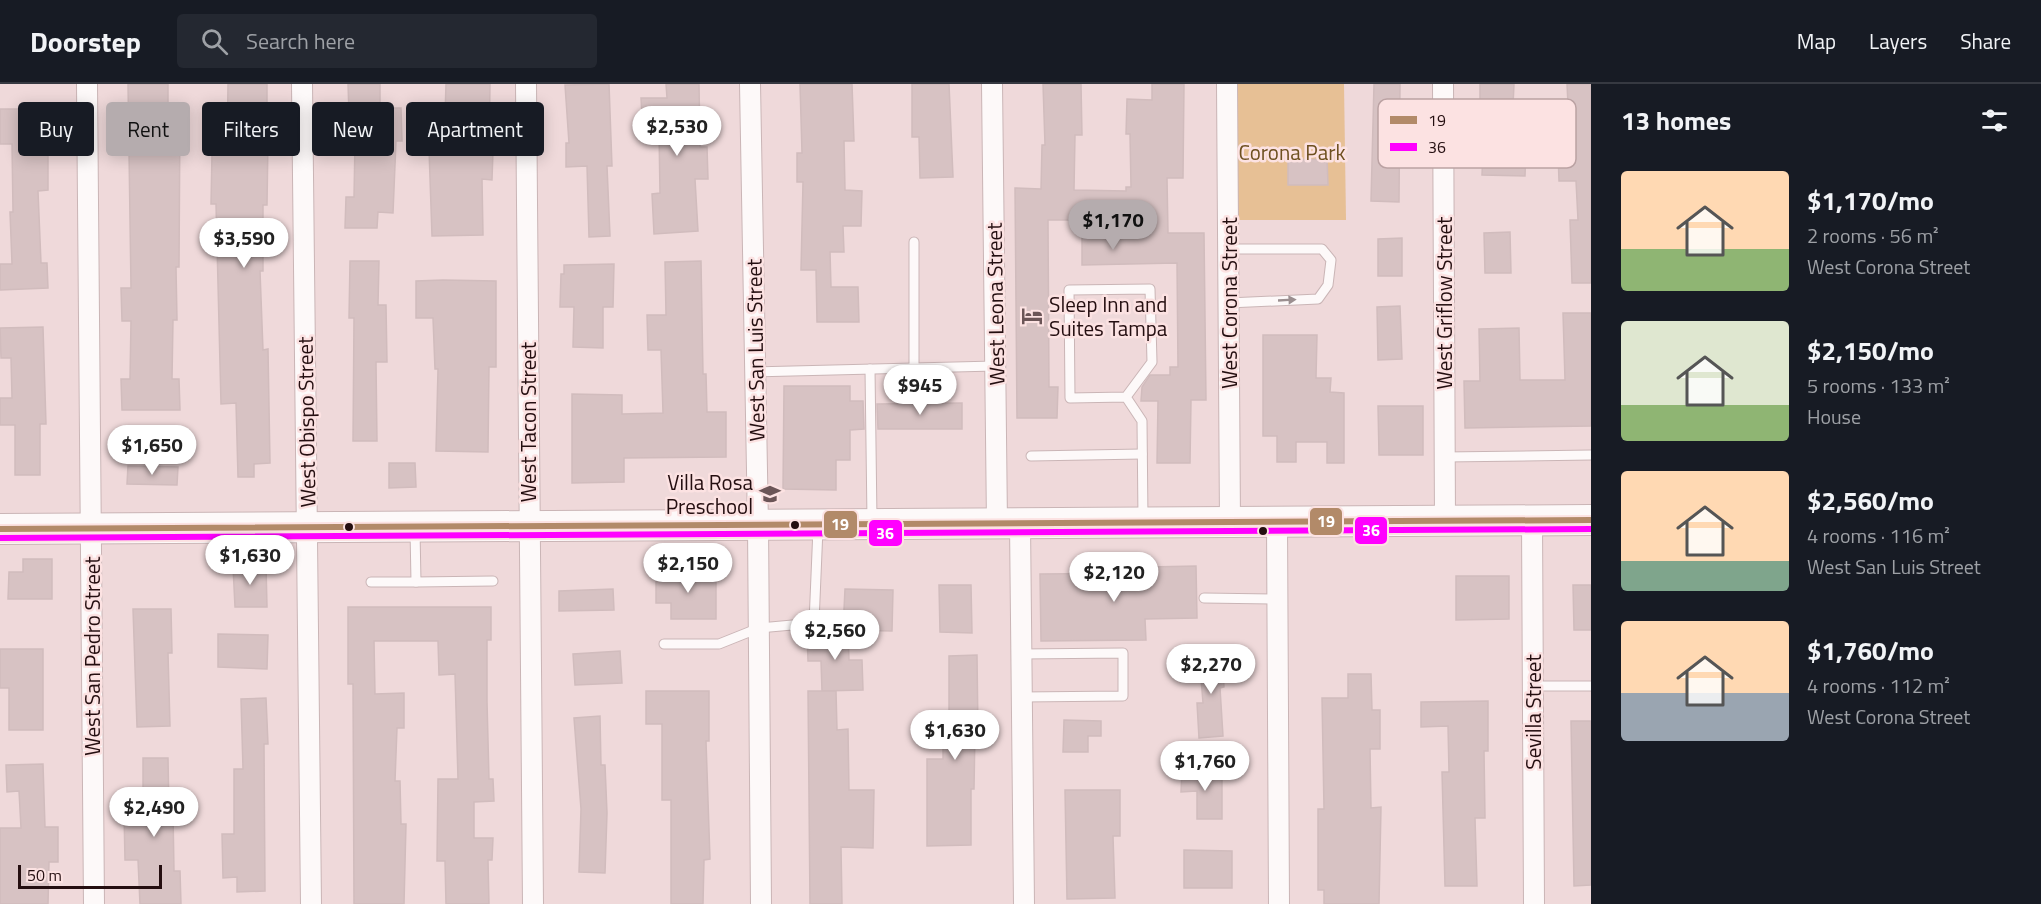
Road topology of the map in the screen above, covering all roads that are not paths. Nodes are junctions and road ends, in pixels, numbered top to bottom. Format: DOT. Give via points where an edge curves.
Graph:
graph roads {
  1 [pos="87,84"];
  2 [pos="302,84"];
  3 [pos="526,84"];
  4 [pos="750,84"];
  5 [pos="992,84"];
  6 [pos="1227,84"];
  7 [pos="1443,84"];
  8 [pos="1443,99"];
  9 [pos="1443,168"];
  10 [pos="914,242"];
  11 [pos="1228,249"];
  12 [pos="1228,303"];
  13 [pos="995,366"];
  14 [pos="914,368"];
  15 [pos="870,369"];
  16 [pos="755,372"];
  17 [pos="1126,397"];
  18 [pos="1142,454"];
  19 [pos="1591,455"];
  20 [pos="1031,456"];
  21 [pos="1444,457"];
  22 [pos="1532,520"];
  23 [pos="1591,520"];
  24 [pos="1445,521"];
  25 [pos="1230,523"];
  26 [pos="1277,523"];
  27 [pos="1008,524"];
  28 [pos="1143,524"];
  29 [pos="818,525"];
  30 [pos="872,525"];
  31 [pos="758,526"];
  32 [pos="529,527"];
  33 [pos="307,528"];
  34 [pos="415,528"];
  35 [pos="0,529"];
  36 [pos="91,529"];
  37 [pos="493,581"];
  38 [pos="371,582"];
  39 [pos="416,582"];
  40 [pos="1204,598"];
  41 [pos="1278,599"];
  42 [pos="759,628"];
  43 [pos="664,644"];
  44 [pos="1022,654"];
  45 [pos="1533,686"];
  46 [pos="1591,686"];
  47 [pos="1022,698"];
  48 [pos="94,904"];
  49 [pos="311,904"];
  50 [pos="533,904"];
  51 [pos="761,904"];
  52 [pos="1023,904"];
  53 [pos="1279,904"];
  54 [pos="1534,904"];
  1 -- 36 [label="street, West San Pedro Street"];
  2 -- 33 [label="street, West Obispo Street"];
  3 -- 32 [label="street, West Tacon Street"];
  4 -- 16 [label="street, West San Luis Street"];
  5 -- 13 [label="street, West Leona Street"];
  6 -- 11 [label="street, West Corona Street"];
  7 -- 8 [label="street, West Griflow Street"];
  9 -- 21 [label="street, West Griflow Street"];
  10 -- 14 [label="lane"];
  11 -- 12 [label="street, West Corona Street"];
  12 -- 11 [label="lane, one-way" via="1318,299 1328,285 1331,260 1322,249"];
  12 -- 25 [label="street, West Corona Street"];
  13 -- 14 [label="lane"];
  13 -- 27 [label="street, West Leona Street"];
  14 -- 15 [label="lane"];
  15 -- 16 [label="lane"];
  15 -- 30 [label="lane"];
  16 -- 31 [label="street, West San Luis Street"];
  17 -- 17 [label="lane" via="1070,398 1069,290 1150,288 1152,362"];
  17 -- 18 [label="lane" via="1142,421"];
  18 -- 20 [label="lane"];
  18 -- 28 [label="lane"];
  19 -- 21 [label="lane"];
  21 -- 24 [label="street, West Griflow Street"];
  22 -- 23 [label="main road"];
  22 -- 24 [label="main road"];
  22 -- 45 [label="street, Sevilla Street"];
  24 -- 26 [label="main road"];
  25 -- 26 [label="main road"];
  25 -- 28 [label="main road"];
  26 -- 41 [label="street"];
  27 -- 28 [label="main road"];
  27 -- 30 [label="main road"];
  27 -- 44 [label="street, West Leona Street"];
  29 -- 30 [label="main road"];
  29 -- 31 [label="main road"];
  29 -- 42 [label="lane" via="814,623"];
  31 -- 32 [label="main road"];
  31 -- 42 [label="street, West San Luis Street"];
  32 -- 34 [label="main road"];
  32 -- 50 [label="street, West Tacon Street"];
  33 -- 34 [label="main road"];
  33 -- 36 [label="main road"];
  33 -- 49 [label="street, West Obispo Street"];
  34 -- 39 [label="lane"];
  35 -- 36 [label="main road"];
  36 -- 48 [label="street, West San Pedro Street"];
  37 -- 39 [label="lane"];
  38 -- 39 [label="lane"];
  40 -- 41 [label="lane"];
  41 -- 53 [label="street"];
  42 -- 43 [label="lane" via="719,644"];
  42 -- 51 [label="street, West San Luis Street"];
  44 -- 47 [label="street, West Leona Street"];
  44 -- 47 [label="lane" via="1123,653 1123,696"];
  45 -- 46 [label="lane"];
  45 -- 54 [label="street, Sevilla Street"];
  47 -- 52 [label="street, West Leona Street"];
}
